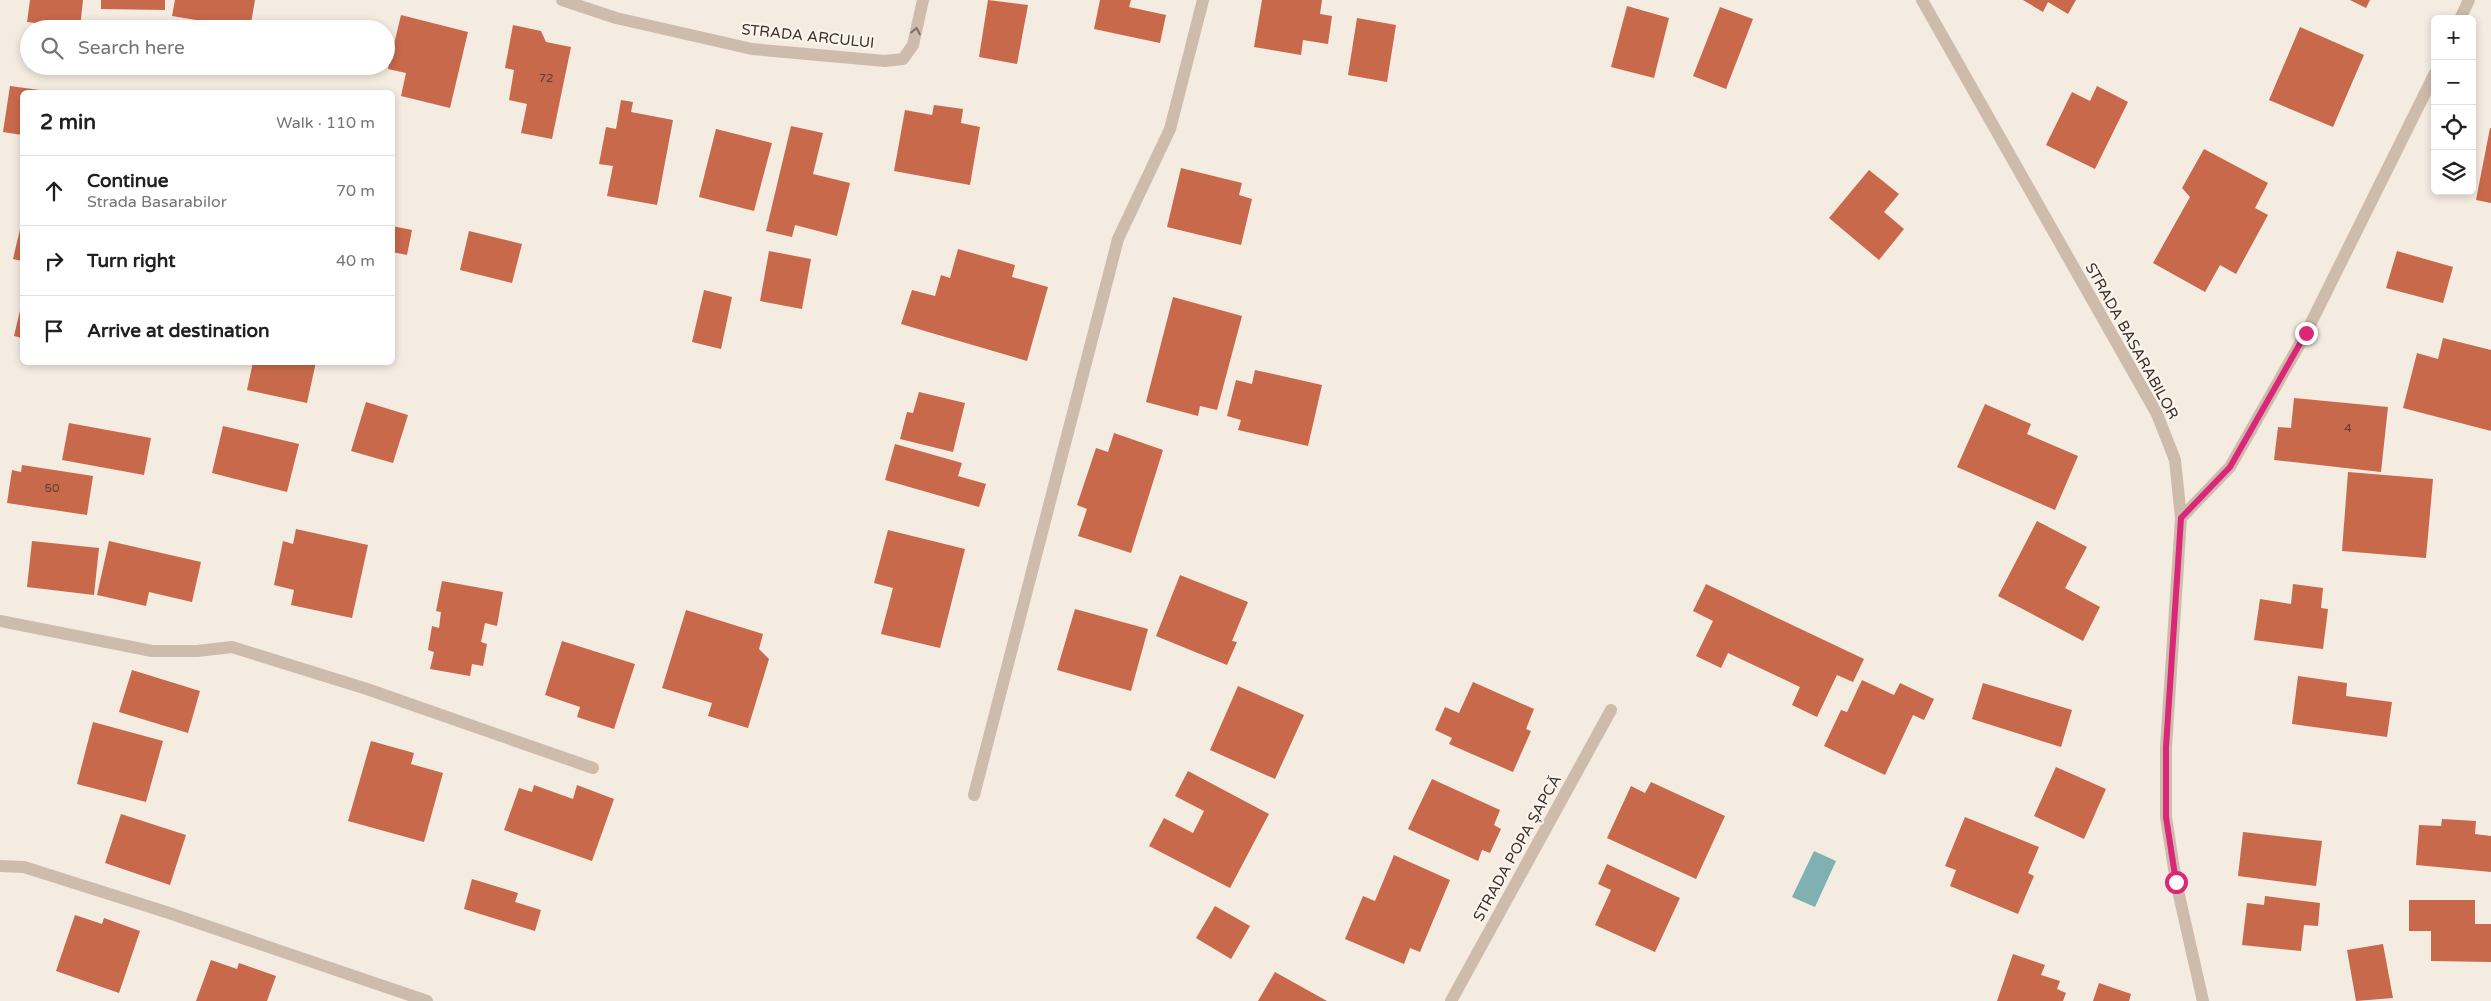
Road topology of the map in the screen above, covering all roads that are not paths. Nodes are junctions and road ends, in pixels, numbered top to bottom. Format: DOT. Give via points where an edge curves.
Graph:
graph roads {
  1 [pos="562,0"];
  2 [pos="922,0"];
  3 [pos="1203,0"];
  4 [pos="1922,0"];
  5 [pos="2469,0"];
  6 [pos="2462,15"];
  7 [pos="2431,81"];
  8 [pos="2181,518"];
  9 [pos="0,622"];
  10 [pos="1611,710"];
  11 [pos="594,768"];
  12 [pos="974,795"];
  13 [pos="0,866"];
  14 [pos="427,1001"];
  15 [pos="1450,1001"];
  16 [pos="2203,1001"];
  1 -- 2 [label="street, STRADA ARCULUI, one-way" via="616,18 752,48 885,61 903,59 914,45"];
  3 -- 12 [label="street" via="1170,129 1118,239"];
  4 -- 8 [label="street, STRADA BASARABILOR" via="2157,414 2175,460"];
  5 -- 6 [label="street"];
  7 -- 8 [label="street" via="2306,333 2230,467"];
  8 -- 16 [label="street, STRADA BASARABILOR" via="2166,747 2166,817 2176,882"];
  9 -- 11 [label="street" via="152,651 232,647 367,689"];
  10 -- 15 [label="street, STRADA POPA ȘAPCĂ"];
  13 -- 14 [label="street" via="24,867"];
}
